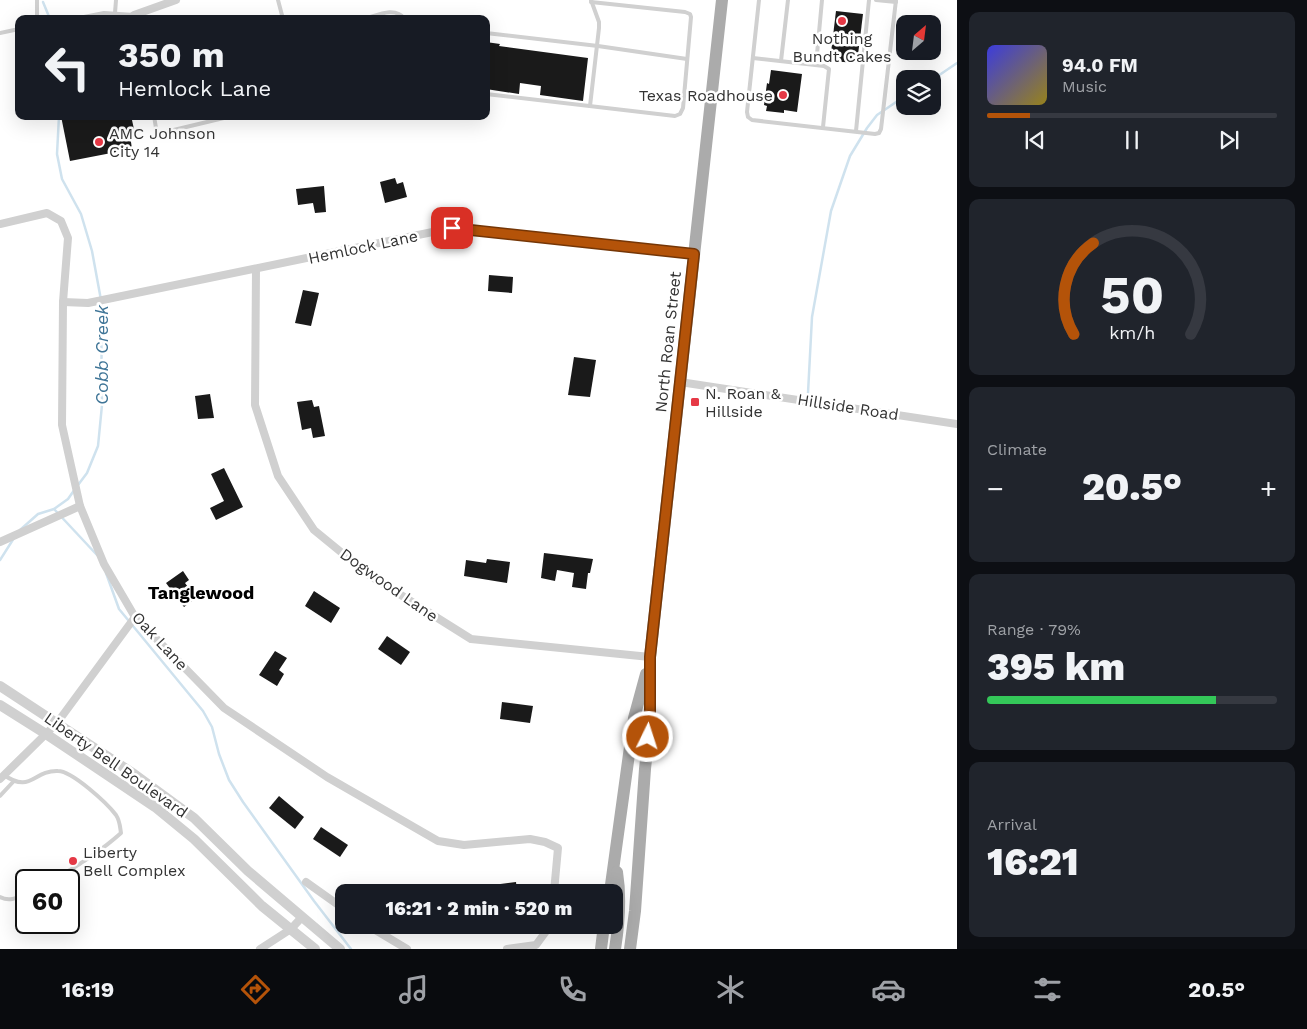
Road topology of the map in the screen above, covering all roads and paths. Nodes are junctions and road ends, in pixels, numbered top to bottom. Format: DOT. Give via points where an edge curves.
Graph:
graph roads {
  1 [pos="44,0"];
  2 [pos="116,0"];
  3 [pos="176,0"];
  4 [pos="278,0"];
  5 [pos="722,0"];
  6 [pos="759,0"];
  7 [pos="788,0"];
  8 [pos="822,0"];
  9 [pos="869,0"];
  10 [pos="876,0"];
  11 [pos="37,1"];
  12 [pos="591,1"];
  13 [pos="896,1"];
  14 [pos="115,13"];
  15 [pos="37,15"];
  16 [pos="101,15"];
  17 [pos="124,15"];
  18 [pos="139,15"];
  19 [pos="282,15"];
  20 [pos="380,15"];
  21 [pos="403,15"];
  22 [pos="15,30"];
  23 [pos="0,33"];
  24 [pos="490,33"];
  25 [pos="598,46"];
  26 [pos="753,58"];
  27 [pos="687,59"];
  28 [pos="781,61"];
  29 [pos="816,65"];
  30 [pos="490,94"];
  31 [pos="590,106"];
  32 [pos="155,120"];
  33 [pos="215,120"];
  34 [pos="823,127"];
  35 [pos="856,131"];
  36 [pos="0,224"];
  37 [pos="694,254"];
  38 [pos="256,269"];
  39 [pos="63,302"];
  40 [pos="680,382"];
  41 [pos="957,424"];
  42 [pos="80,506"];
  43 [pos="0,542"];
  44 [pos="136,617"];
  45 [pos="650,657"];
  46 [pos="0,686"];
  47 [pos="0,706"];
  48 [pos="57,723"];
  49 [pos="46,734"];
  50 [pos="2,777"];
  51 [pos="13,782"];
  52 [pos="0,796"];
  53 [pos="208,831"];
  54 [pos="196,841"];
  55 [pos="614,857"];
  56 [pos="70,869"];
  57 [pos="306,882"];
  58 [pos="555,884"];
  59 [pos="611,884"];
  60 [pos="0,897"];
  61 [pos="15,900"];
  62 [pos="335,903"];
  63 [pos="302,917"];
  64 [pos="291,928"];
  65 [pos="382,934"];
  66 [pos="545,934"];
  67 [pos="602,934"];
  68 [pos="600,947"];
  69 [pos="260,949"];
  70 [pos="315,949"];
  71 [pos="340,949"];
  72 [pos="406,949"];
  73 [pos="507,949"];
  74 [pos="615,949"];
  75 [pos="630,949"];
  1 -- 11 [label="lane"];
  2 -- 14 [label="lane"];
  3 -- 18 [label="street"];
  4 -- 19 [label="lane"];
  5 -- 37 [label="main road, North Roan Street"];
  6 -- 26 [label="lane"];
  7 -- 28 [label="lane"];
  8 -- 29 [label="lane"];
  9 -- 35 [label="lane"];
  10 -- 13 [label="lane"];
  11 -- 15 [label="lane"];
  12 -- 25 [label="lane" via="599,25"];
  12 -- 27 [label="lane" via="689,13"];
  13 -- 35 [label="lane" via="881,129 877,134"];
  14 -- 16 [label="lane"];
  14 -- 17 [label="lane"];
  20 -- 21 [label="lane" via="392,12"];
  22 -- 23 [label="lane"];
  24 -- 25 [label="lane"];
  25 -- 27 [label="lane"];
  25 -- 31 [label="lane"];
  26 -- 28 [label="lane"];
  26 -- 34 [label="lane" via="748,117"];
  27 -- 31 [label="lane" via="683,108 677,116"];
  28 -- 29 [label="lane"];
  29 -- 34 [label="lane" via="827,67 829,71"];
  30 -- 31 [label="lane"];
  32 -- 33 [label="lane" via="157,134"];
  34 -- 35 [label="lane"];
  36 -- 39 [label="street, Oak Lane" via="47,213 61,221 68,238"];
  37 -- 38 [label="street, Hemlock Lane" via="452,228"];
  37 -- 40 [label="main road, North Roan Street"];
  38 -- 39 [label="street, Hemlock Lane" via="88,303"];
  38 -- 45 [label="street, Dogwood Lane" via="255,405 278,476 314,530 369,575 471,639"];
  39 -- 42 [label="street, Oak Lane" via="62,426"];
  40 -- 41 [label="street, Hillside Road"];
  40 -- 45 [label="main road, North Roan Street"];
  42 -- 43 [label="street"];
  42 -- 44 [label="street, Oak Lane" via="104,564"];
  44 -- 48 [label="street"];
  44 -- 58 [label="street, Oak Lane" via="224,708 328,777 438,841 464,845 530,840 558,848"];
  45 -- 55 [label="main road, North Roan Street" via="634,718"];
  45 -- 75 [label="main road, North Roan Street" via="650,721"];
  46 -- 48 [label="street, Liberty Bell Boulevard"];
  47 -- 49 [label="street, Liberty Bell Boulevard"];
  48 -- 49 [label="street"];
  48 -- 53 [label="street, Liberty Bell Boulevard" via="134,774"];
  49 -- 50 [label="street"];
  49 -- 54 [label="street, Liberty Bell Boulevard" via="155,807"];
  50 -- 51 [label="lane"];
  51 -- 52 [label="lane"];
  51 -- 56 [label="lane" via="26,783 58,771 68,774 116,815 121,833"];
  53 -- 54 [label="street"];
  53 -- 63 [label="street, Liberty Bell Boulevard" via="248,871"];
  54 -- 64 [label="street, Liberty Bell Boulevard" via="262,906"];
  55 -- 59 [label="main road, North Roan Street"];
  55 -- 74 [label="main road" via="619,887"];
  57 -- 62 [label="street"];
  60 -- 61 [label="lane"];
  63 -- 64 [label="street"];
  63 -- 71 [label="street, Liberty Bell Boulevard"];
  64 -- 69 [label="street"];
  64 -- 70 [label="street, Liberty Bell Boulevard"];
  65 -- 72 [label="street"];
  66 -- 73 [label="street" via="536,945"];
  67 -- 68 [label="main road"];
}
